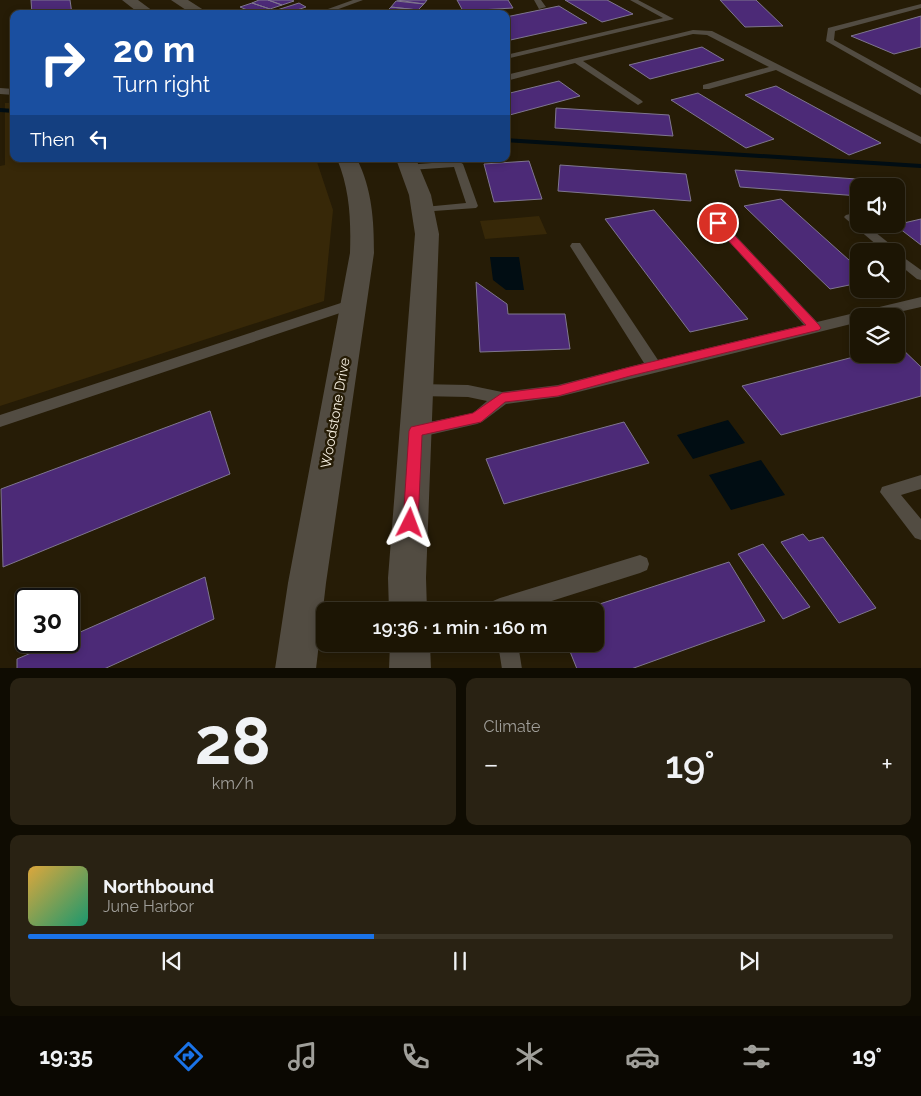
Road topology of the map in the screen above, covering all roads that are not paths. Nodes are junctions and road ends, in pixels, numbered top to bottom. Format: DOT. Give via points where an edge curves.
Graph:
graph roads {
  1 [pos="129,0"];
  2 [pos="178,0"];
  3 [pos="360,0"];
  4 [pos="537,0"];
  5 [pos="633,0"];
  6 [pos="334,4"];
  7 [pos="921,6"];
  8 [pos="542,7"];
  9 [pos="144,10"];
  10 [pos="196,10"];
  11 [pos="510,56"];
  12 [pos="577,60"];
  13 [pos="778,67"];
  14 [pos="510,77"];
  15 [pos="706,87"];
  16 [pos="921,92"];
  17 [pos="638,102"];
  18 [pos="921,141"];
  19 [pos="348,162"];
  20 [pos="408,163"];
  21 [pos="424,210"];
  22 [pos="718,223"];
  23 [pos="869,233"];
  24 [pos="881,243"];
  25 [pos="576,246"];
  26 [pos="905,263"];
  27 [pos="921,276"];
  28 [pos="921,302"];
  29 [pos="353,304"];
  30 [pos="897,308"];
  31 [pos="850,320"];
  32 [pos="815,328"];
  33 [pos="654,366"];
  34 [pos="418,390"];
  35 [pos="502,398"];
  36 [pos="0,421"];
  37 [pos="416,431"];
  38 [pos="921,482"];
  39 [pos="921,532"];
  40 [pos="640,564"];
  41 [pos="408,602"];
  42 [pos="519,602"];
  43 [pos="410,652"];
  44 [pos="509,652"];
  45 [pos="295,668"];
  46 [pos="410,668"];
  47 [pos="512,668"];
  1 -- 9 [label="street"];
  2 -- 10 [label="street"];
  3 -- 6 [label="lane"];
  4 -- 8 [label="lane"];
  5 -- 11 [label="lane" via="670,20"];
  7 -- 16 [label="lane" via="830,30 830,40"];
  12 -- 13 [label="lane" via="700,32 716,36"];
  12 -- 14 [label="lane"];
  12 -- 17 [label="lane"];
  13 -- 15 [label="lane"];
  13 -- 18 [label="lane"];
  19 -- 29 [label="street, Woodstone Drive" via="361,194 363,221 362,252"];
  20 -- 21 [label="street" via="418,184"];
  20 -- 21 [label="lane" via="458,164 472,206"];
  21 -- 34 [label="street" via="427,234"];
  22 -- 32 [label="lane"];
  23 -- 24 [label="lane"];
  25 -- 33 [label="lane"];
  26 -- 27 [label="lane"];
  28 -- 30 [label="lane"];
  29 -- 36 [label="lane"];
  29 -- 45 [label="street, Woodstone Drive" via="306,583"];
  31 -- 32 [label="lane"];
  32 -- 33 [label="lane"];
  33 -- 35 [label="lane" via="558,391"];
  34 -- 35 [label="lane" via="468,391"];
  34 -- 37 [label="street"];
  35 -- 37 [label="lane" via="477,418"];
  37 -- 41 [label="street"];
  38 -- 39 [label="lane" via="888,492"];
  40 -- 42 [label="lane"];
  43 -- 46 [label="street"];
  44 -- 47 [label="lane"];
}
